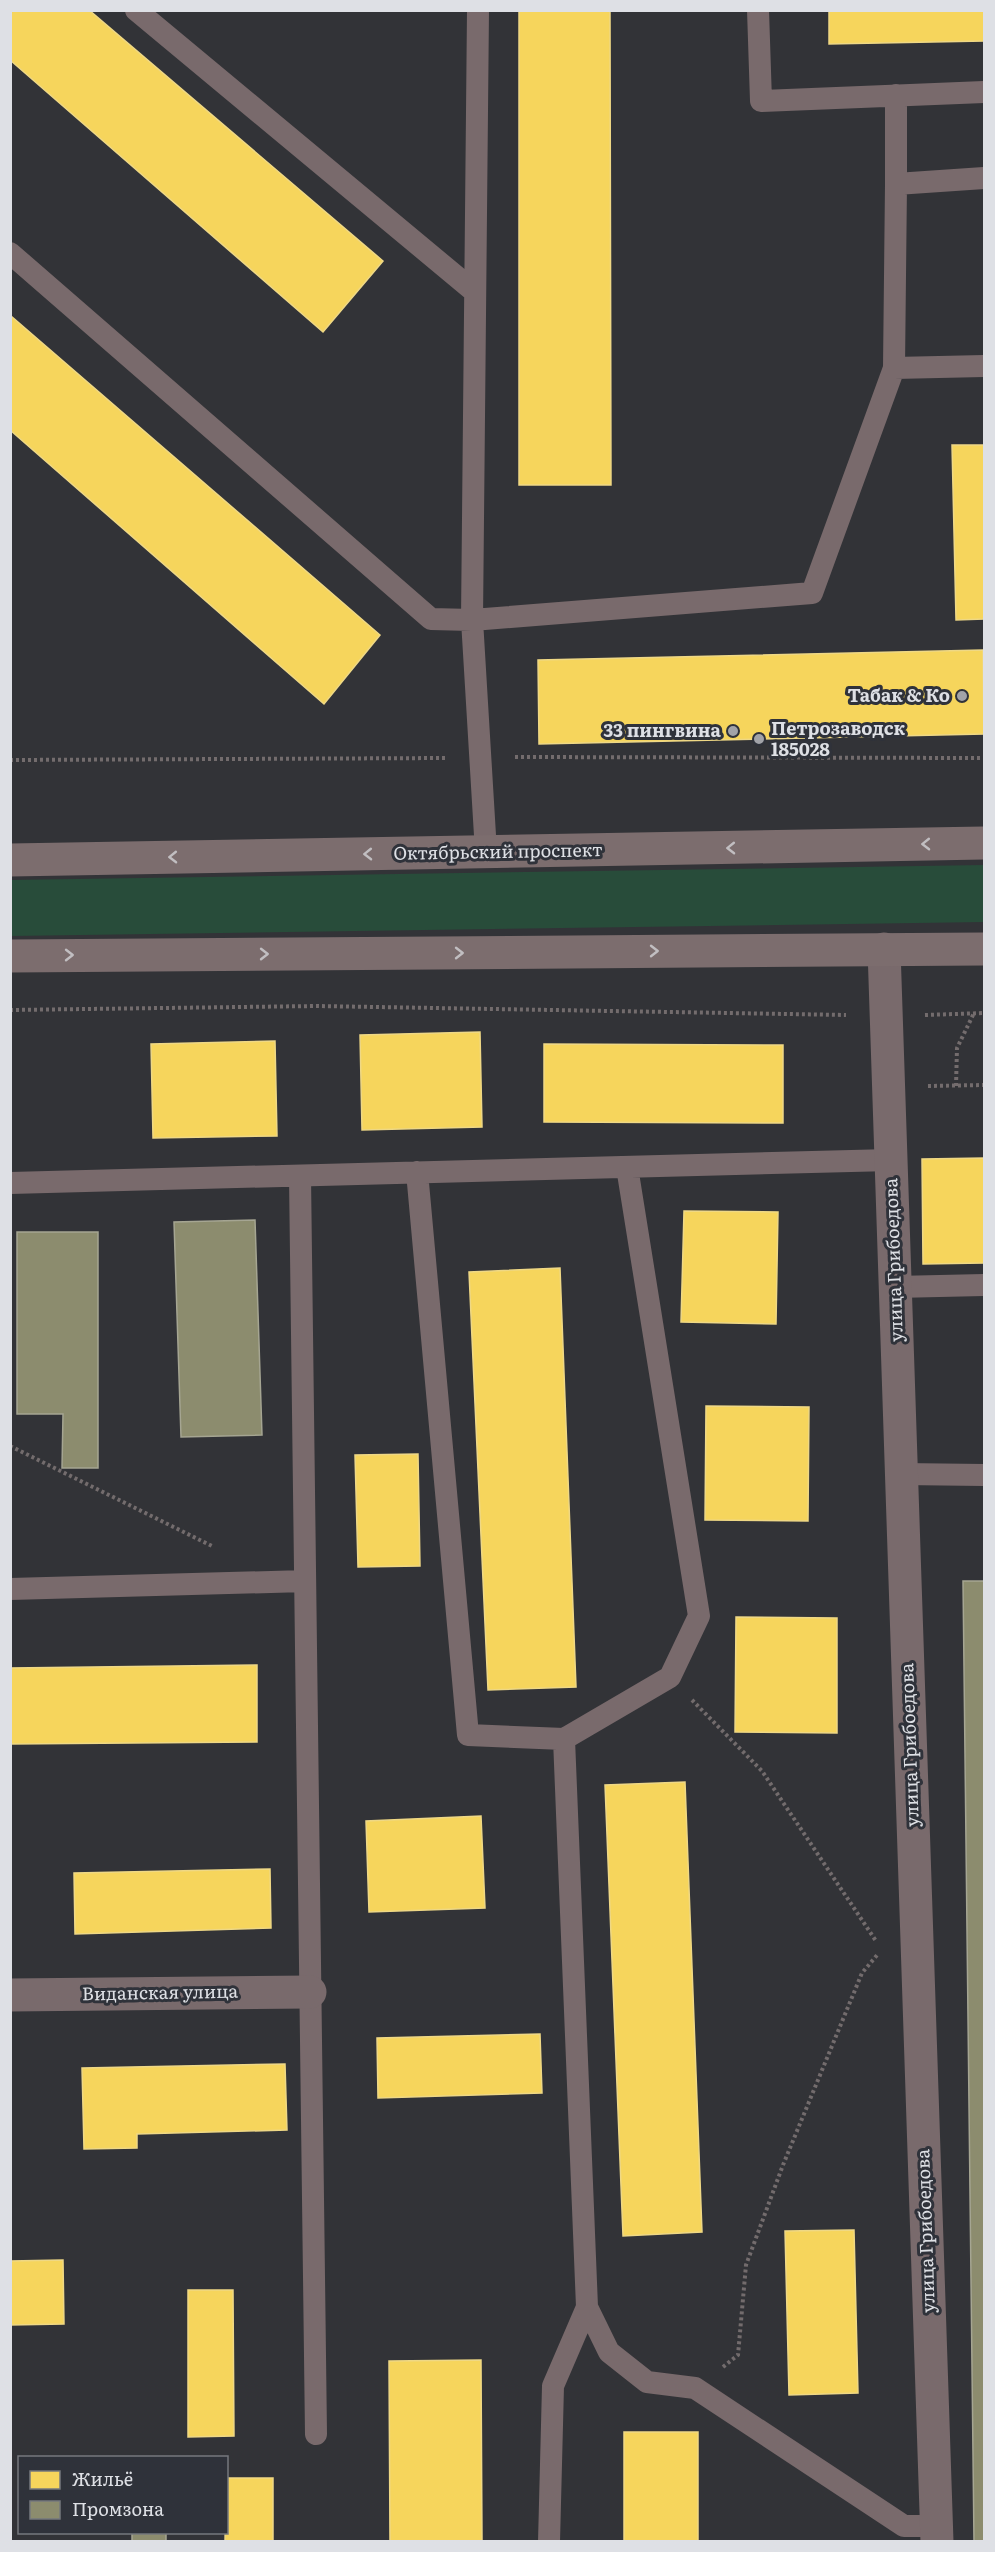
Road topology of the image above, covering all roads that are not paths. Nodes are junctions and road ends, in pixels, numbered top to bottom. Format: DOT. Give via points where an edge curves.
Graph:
graph roads {
  1 [pos="136,10"];
  2 [pos="478,10"];
  3 [pos="758,10"];
  4 [pos="984,92"];
  5 [pos="896,95"];
  6 [pos="984,178"];
  7 [pos="896,184"];
  8 [pos="10,253"];
  9 [pos="475,292"];
  10 [pos="984,366"];
  11 [pos="894,368"];
  12 [pos="472,620"];
  13 [pos="984,843"];
  14 [pos="486,852"];
  15 [pos="10,860"];
  16 [pos="984,949"];
  17 [pos="884,950"];
  18 [pos="10,956"];
  19 [pos="891,1160"];
  20 [pos="627,1167"];
  21 [pos="417,1172"];
  22 [pos="300,1176"];
  23 [pos="10,1183"];
  24 [pos="984,1285"];
  25 [pos="895,1287"];
  26 [pos="901,1474"];
  27 [pos="984,1475"];
  28 [pos="305,1581"];
  29 [pos="10,1589"];
  30 [pos="564,1739"];
  31 [pos="310,1992"];
  32 [pos="10,1995"];
  33 [pos="587,2307"];
  34 [pos="316,2434"];
  35 [pos="937,2534"];
  36 [pos="549,2541"];
  1 -- 9 [label="lane"];
  2 -- 9 [label="lane"];
  3 -- 5 [label="lane" via="761,101"];
  4 -- 5 [label="lane"];
  5 -- 7 [label="lane"];
  6 -- 7 [label="lane"];
  7 -- 11 [label="lane"];
  8 -- 12 [label="lane" via="431,619"];
  9 -- 12 [label="lane"];
  10 -- 11 [label="lane"];
  11 -- 12 [label="lane" via="812,593"];
  12 -- 14 [label="lane"];
  13 -- 14 [label="main road, Октябрьский проспект, one-way"];
  14 -- 15 [label="main road, Октябрьский проспект, one-way"];
  16 -- 17 [label="main road"];
  18 -- 17 [label="main road, one-way"];
  17 -- 19 [label="street, улица Грибоедова"];
  19 -- 20 [label="lane"];
  19 -- 25 [label="street, улица Грибоедова"];
  20 -- 21 [label="lane"];
  20 -- 30 [label="lane" via="699,1616 670,1677"];
  21 -- 22 [label="lane"];
  21 -- 30 [label="lane" via="468,1735"];
  22 -- 23 [label="lane"];
  22 -- 28 [label="lane"];
  24 -- 25 [label="lane"];
  25 -- 26 [label="street, улица Грибоедова"];
  26 -- 27 [label="lane"];
  26 -- 35 [label="street, улица Грибоедова"];
  28 -- 29 [label="lane"];
  28 -- 31 [label="lane"];
  30 -- 33 [label="lane"];
  31 -- 32 [label="street, Виданская улица"];
  31 -- 34 [label="lane"];
  33 -- 35 [label="lane" via="609,2352 647,2382 695,2388 904,2526"];
  33 -- 36 [label="lane" via="553,2386"];
}
